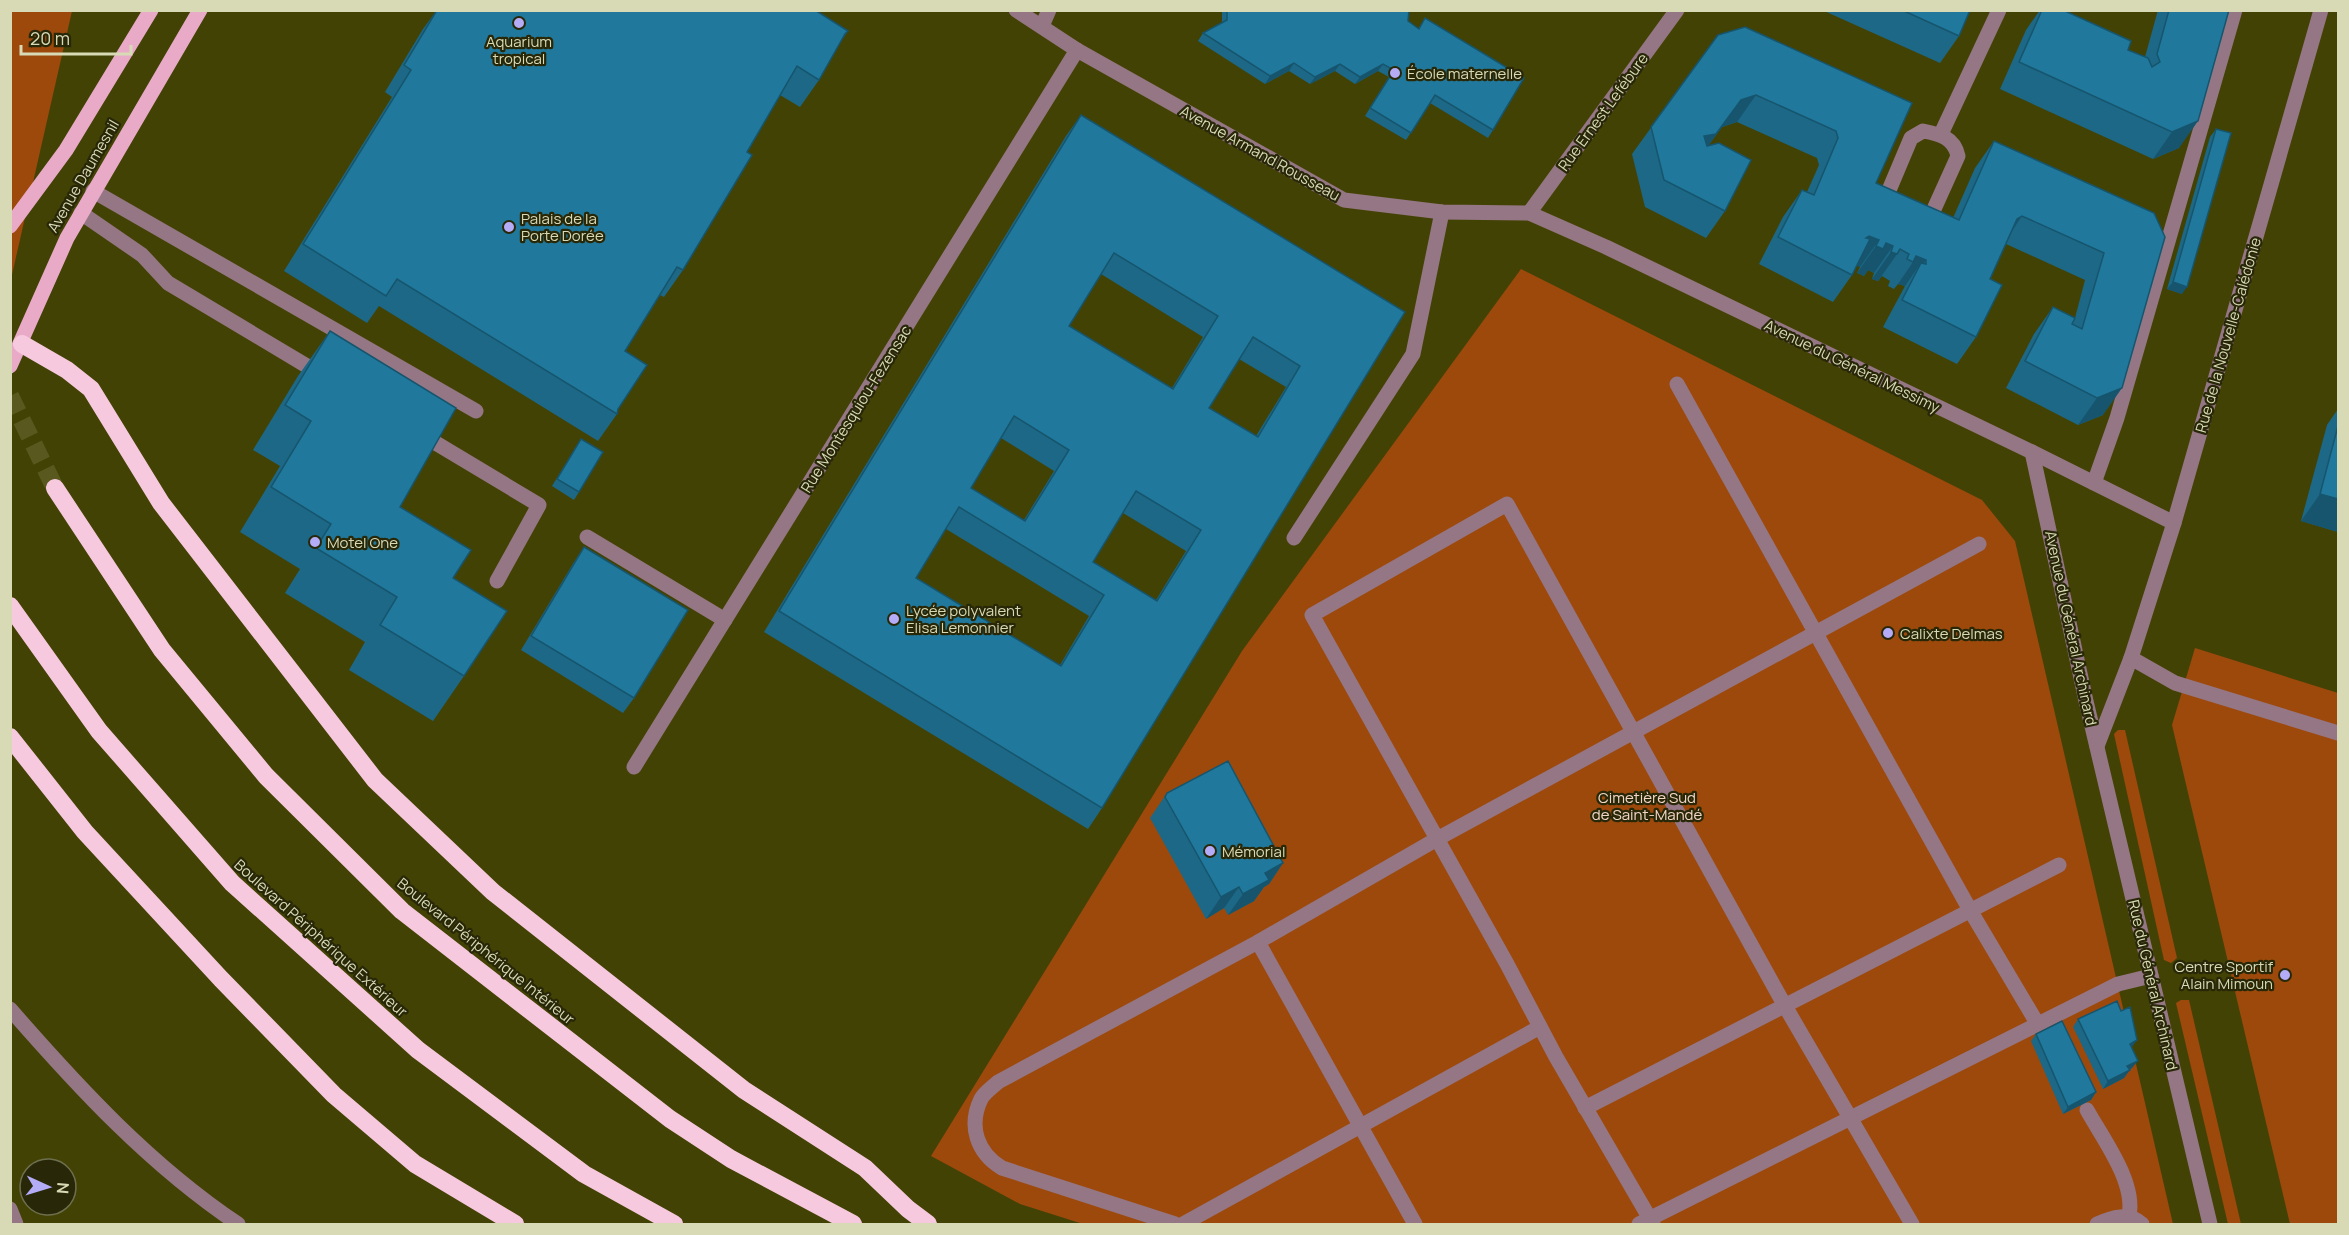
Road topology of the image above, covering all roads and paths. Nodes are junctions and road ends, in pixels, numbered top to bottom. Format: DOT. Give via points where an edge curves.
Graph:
graph roads {
  1 [pos="151,10"];
  2 [pos="200,10"];
  3 [pos="1016,10"];
  4 [pos="1049,10"];
  5 [pos="1677,10"];
  6 [pos="1999,10"];
  7 [pos="2235,10"];
  8 [pos="2321,10"];
  9 [pos="1042,26"];
  10 [pos="1077,50"];
  11 [pos="1941,134"];
  12 [pos="93,191"];
  13 [pos="1442,212"];
  14 [pos="81,213"];
  15 [pos="1529,213"];
  16 [pos="10,226"];
  17 [pos="16,341"];
  18 [pos="10,366"];
  19 [pos="1677,384"];
  20 [pos="338,385"];
  21 [pos="476,411"];
  22 [pos="408,427"];
  23 [pos="2032,452"];
  24 [pos="2094,483"];
  25 [pos="55,488"];
  26 [pos="2174,523"];
  27 [pos="587,537"];
  28 [pos="1294,538"];
  29 [pos="1979,544"];
  30 [pos="497,581"];
  31 [pos="10,606"];
  32 [pos="725,620"];
  33 [pos="1817,633"];
  34 [pos="2131,658"];
  35 [pos="2338,733"];
  36 [pos="1633,734"];
  37 [pos="10,737"];
  38 [pos="2097,746"];
  39 [pos="634,767"];
  40 [pos="1437,839"];
  41 [pos="2059,865"];
  42 [pos="1970,910"];
  43 [pos="1258,942"];
  44 [pos="2151,976"];
  45 [pos="1785,1006"];
  46 [pos="10,1009"];
  47 [pos="2037,1023"];
  48 [pos="1540,1027"];
  49 [pos="1585,1108"];
  50 [pos="2087,1110"];
  51 [pos="1852,1118"];
  52 [pos="1361,1126"];
  53 [pos="10,1209"];
  54 [pos="2136,1220"];
  55 [pos="1647,1223"];
  56 [pos="16,1224"];
  57 [pos="238,1224"];
  58 [pos="515,1224"];
  59 [pos="674,1224"];
  60 [pos="853,1224"];
  61 [pos="928,1224"];
  62 [pos="1175,1224"];
  63 [pos="1183,1224"];
  64 [pos="1415,1224"];
  65 [pos="1912,1224"];
  66 [pos="2097,1224"];
  67 [pos="2210,1224"];
  1 -- 16 [label="main road, Avenue Daumesnil" via="66,150"];
  2 -- 12 [label="main road, Avenue Daumesnil"];
  3 -- 9 [label="street, Avenue Armand Rousseau"];
  4 -- 9 [label="street"];
  5 -- 15 [label="street, Rue Ernest Lefébure"];
  6 -- 11 [label="street"];
  7 -- 24 [label="street" via="2117,418"];
  8 -- 26 [label="street, Rue de la Nouvelle-Calédonie"];
  9 -- 10 [label="street, Avenue Armand Rousseau"];
  10 -- 13 [label="street, Avenue Armand Rousseau" via="1344,200"];
  10 -- 32 [label="street, Rue Montesquiou-Fezensac"];
  11 -- 11 [label="street" via="1923,131 1911,138 1887,195 1893,207 1920,219 1930,218 1958,156 1956,146"];
  12 -- 14 [label="main road, Avenue Daumesnil"];
  12 -- 21 [label="street"];
  13 -- 15 [label="street, Avenue Armand Rousseau"];
  13 -- 28 [label="street" via="1413,354"];
  14 -- 17 [label="main road, Avenue Daumesnil"];
  14 -- 20 [label="street" via="142,255 168,283"];
  15 -- 23 [label="street, Avenue du Général Messimy"];
  17 -- 18 [label="main road, Avenue Daumesnil"];
  17 -- 61 [label="highway" via="67,370 91,389 161,502 375,780 493,892 744,1090 865,1168"];
  19 -- 33 [label="street"];
  22 -- 30 [label="street" via="539,505"];
  23 -- 24 [label="street, Avenue du Général Messimy"];
  23 -- 38 [label="street, Avenue du Général Archinard"];
  24 -- 26 [label="street, Avenue du Général Messimy"];
  25 -- 60 [label="highway, Boulevard Périphérique Intérieur" via="162,650 266,776 402,911 670,1119 730,1159"];
  26 -- 34 [label="street, Rue de la Nouvelle-Calédonie"];
  27 -- 32 [label="street"];
  29 -- 33 [label="street"];
  31 -- 59 [label="highway, Boulevard Périphérique Extérieur" via="99,731 232,883 418,1050 584,1174"];
  32 -- 39 [label="street, Rue Montesquiou-Fezensac"];
  33 -- 36 [label="street"];
  33 -- 42 [label="street"];
  34 -- 35 [label="street" via="2175,683"];
  34 -- 38 [label="street, Avenue du Général Archinard"];
  36 -- 40 [label="street"];
  36 -- 40 [label="street" via="1507,504 1312,615"];
  36 -- 45 [label="street"];
  37 -- 58 [label="highway" via="85,832 334,1095 414,1164"];
  38 -- 44 [label="street, Rue du Général Archinard"];
  40 -- 43 [label="street"];
  40 -- 48 [label="street"];
  41 -- 42 [label="street"];
  42 -- 45 [label="street"];
  42 -- 47 [label="street"];
  43 -- 52 [label="street"];
  43 -- 62 [label="street" via="998,1082 982,1097 975,1117 977,1139 988,1160 1002,1168"];
  44 -- 47 [label="street" via="2118,984"];
  44 -- 67 [label="street, Rue du Général Archinard"];
  45 -- 49 [label="street"];
  45 -- 51 [label="street"];
  46 -- 57 [label="street" via="127,1135"];
  47 -- 51 [label="street"];
  48 -- 49 [label="street"];
  48 -- 52 [label="street"];
  49 -- 55 [label="street"];
  50 -- 54 [label="street" via="2124,1176"];
  51 -- 55 [label="street"];
  51 -- 65 [label="street"];
  52 -- 63 [label="street"];
  52 -- 64 [label="street"];
  53 -- 56 [label="street"];
  54 -- 66 [label="street" via="2118,1217"];
}
